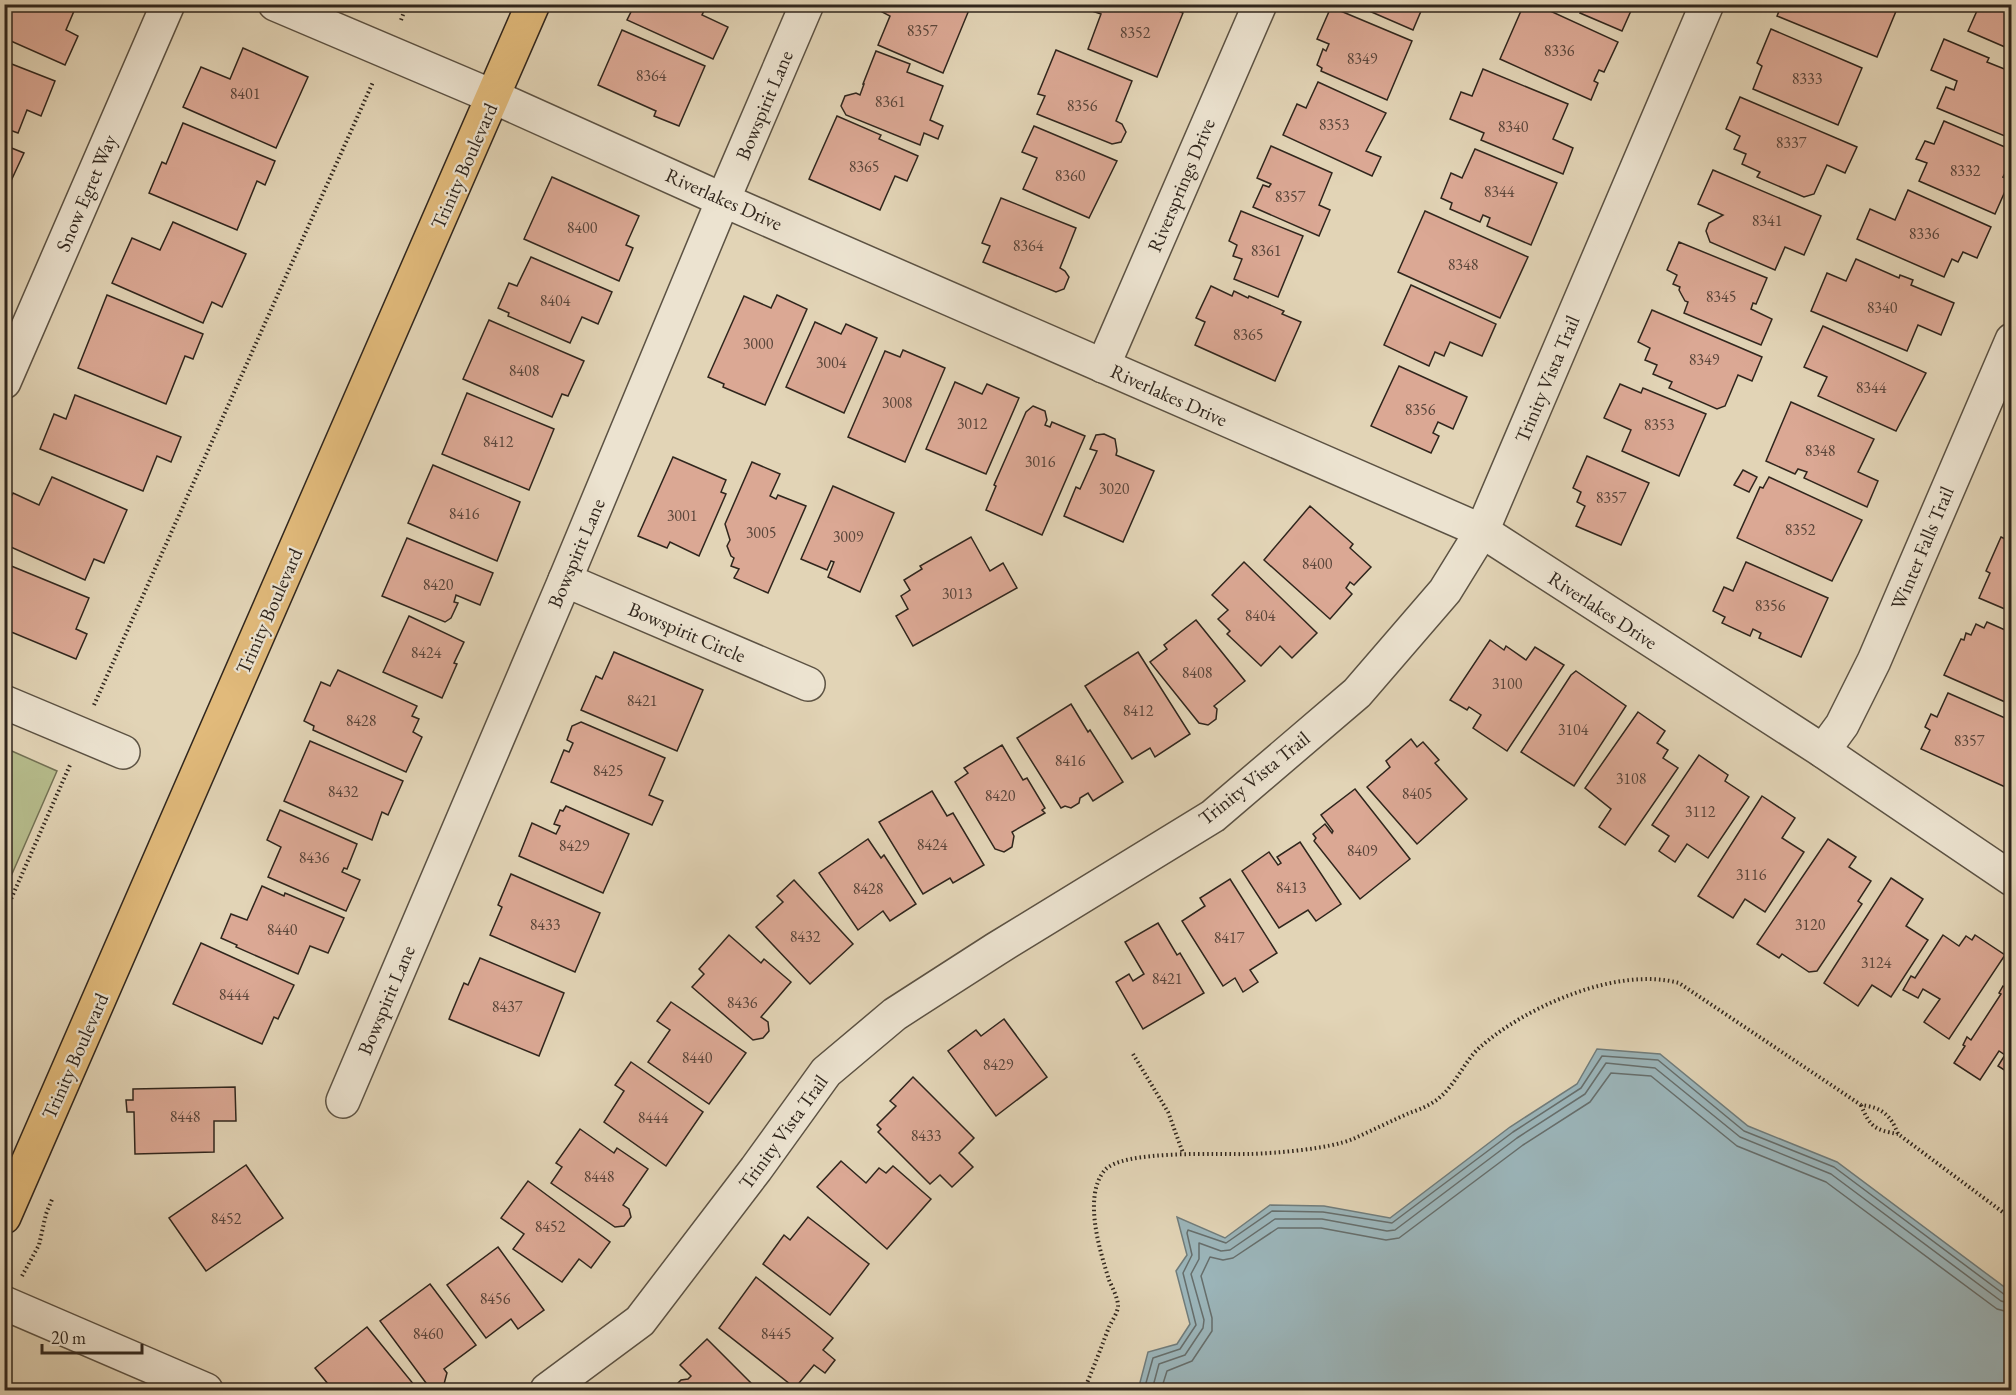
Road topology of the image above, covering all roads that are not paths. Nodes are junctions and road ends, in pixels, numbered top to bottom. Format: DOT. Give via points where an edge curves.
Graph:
graph roads {
  1 [pos="168,4"];
  2 [pos="275,4"];
  3 [pos="533,4"];
  4 [pos="807,4"];
  5 [pos="1260,4"];
  6 [pos="1707,4"];
  7 [pos="494,97"];
  8 [pos="723,200"];
  9 [pos="2012,340"];
  10 [pos="1103,366"];
  11 [pos="4,382"];
  12 [pos="1482,531"];
  13 [pos="565,580"];
  14 [pos="808,684"];
  15 [pos="4,702"];
  16 [pos="1823,751"];
  17 [pos="123,752"];
  18 [pos="2012,879"];
  19 [pos="343,1101"];
  20 [pos="4,1217"];
  21 [pos="7,1304"];
  22 [pos="206,1390"];
  23 [pos="548,1390"];
  1 -- 11 [label="street, Snow Egret Way"];
  2 -- 7 [label="street, Riverlakes Drive"];
  3 -- 7 [label="main road, Trinity Boulevard"];
  4 -- 8 [label="street, Bowspirit Lane"];
  5 -- 10 [label="street, Riversprings Drive"];
  6 -- 12 [label="street, Trinity Vista Trail"];
  7 -- 8 [label="street, Riverlakes Drive"];
  7 -- 20 [label="main road, Trinity Boulevard"];
  8 -- 10 [label="street, Riverlakes Drive"];
  8 -- 13 [label="street, Bowspirit Lane"];
  9 -- 16 [label="street, Winter Falls Trail" via="1875,661 1842,725"];
  10 -- 12 [label="street, Riverlakes Drive"];
  12 -- 16 [label="street, Riverlakes Drive"];
  12 -- 23 [label="street, Trinity Vista Trail" via="1445,591 1357,693 1213,816 895,1014 826,1072 640,1321"];
  13 -- 14 [label="street, Bowspirit Circle"];
  13 -- 19 [label="street, Bowspirit Lane"];
  15 -- 17 [label="street"];
  16 -- 18 [label="street, Riverlakes Drive"];
  21 -- 22 [label="street"];
}
